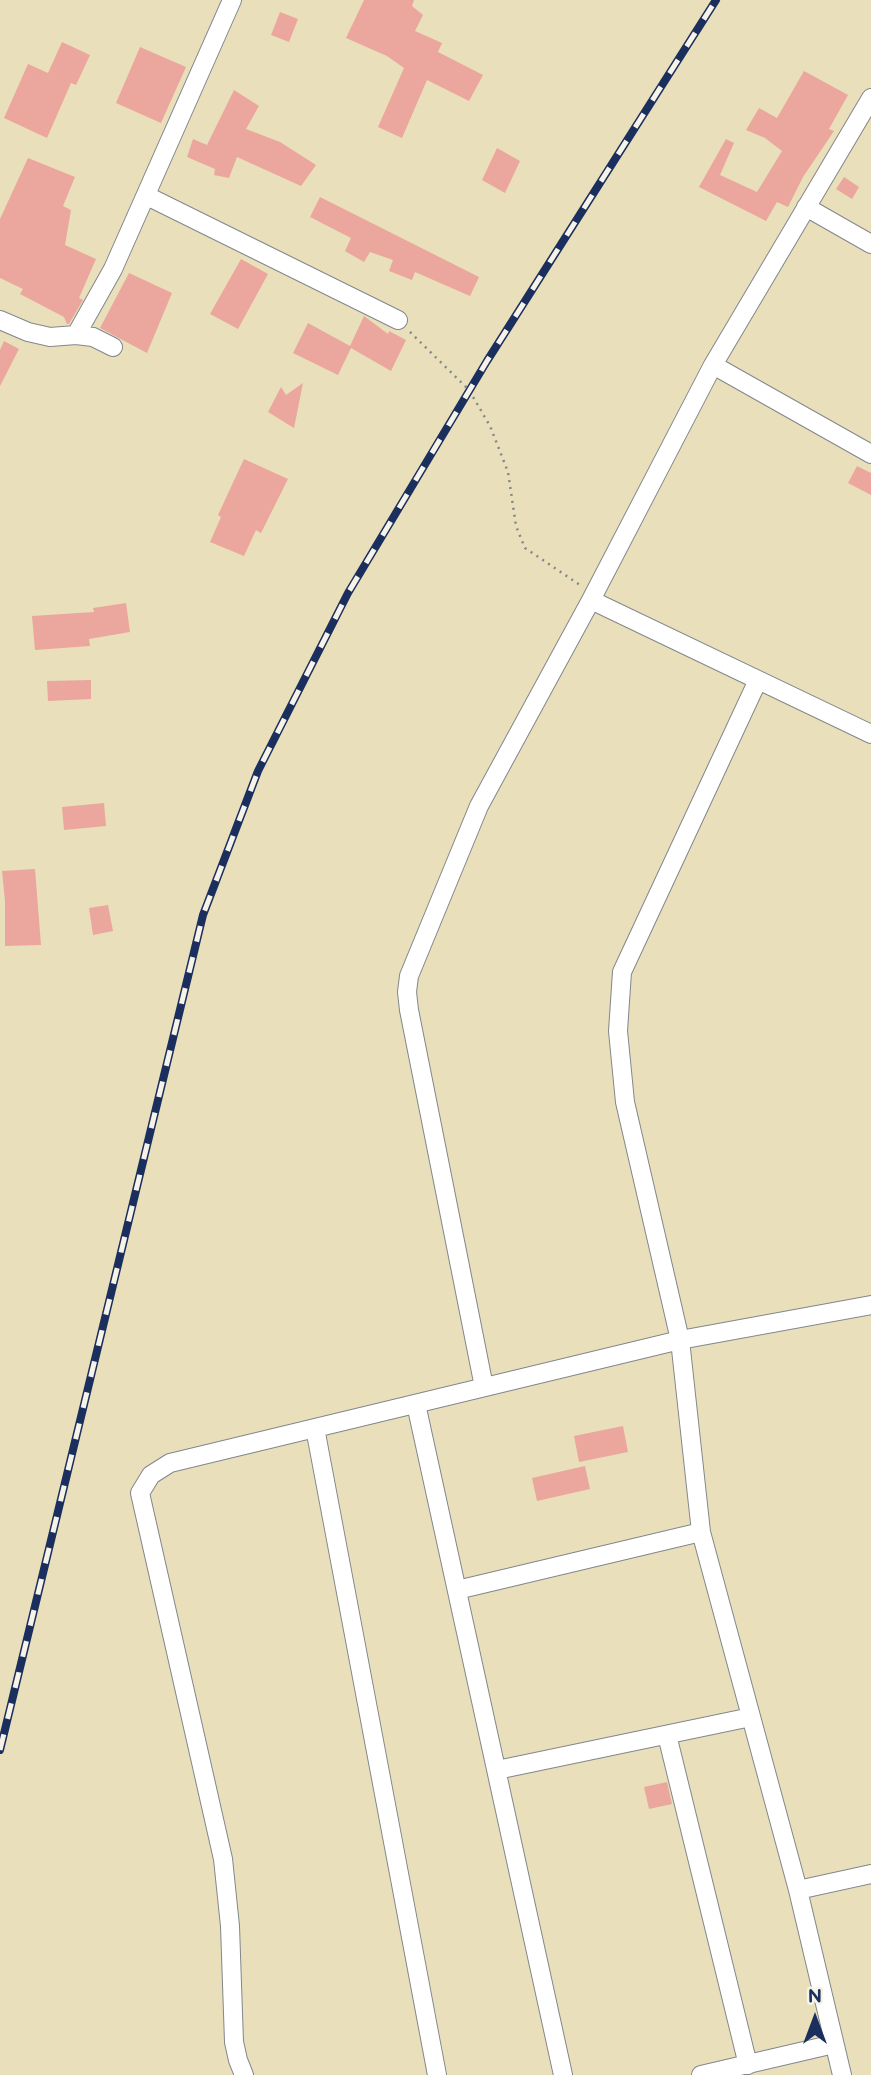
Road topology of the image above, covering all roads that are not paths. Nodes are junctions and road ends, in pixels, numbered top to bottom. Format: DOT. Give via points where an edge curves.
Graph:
graph roads {
  1 [pos="232,0"];
  2 [pos="871,97"];
  3 [pos="147,196"];
  4 [pos="806,207"];
  5 [pos="871,244"];
  6 [pos="0,320"];
  7 [pos="398,320"];
  8 [pos="76,335"];
  9 [pos="113,347"];
  10 [pos="713,365"];
  11 [pos="871,454"];
  12 [pos="591,600"];
  13 [pos="758,680"];
  14 [pos="871,734"];
  15 [pos="871,1305"];
  16 [pos="680,1340"];
  17 [pos="484,1387"];
  18 [pos="416,1404"];
  19 [pos="315,1428"];
  20 [pos="701,1532"];
  21 [pos="457,1590"];
  22 [pos="751,1717"];
  23 [pos="667,1735"];
  24 [pos="497,1770"];
  25 [pos="871,1874"];
  26 [pos="798,1890"];
  27 [pos="834,2044"];
  28 [pos="748,2065"];
  29 [pos="244,2075"];
  30 [pos="437,2075"];
  31 [pos="563,2075"];
  32 [pos="701,2075"];
  33 [pos="842,2075"];
  1 -- 3 [label="street"];
  2 -- 4 [label="street"];
  3 -- 7 [label="street"];
  3 -- 8 [label="street"];
  4 -- 5 [label="street"];
  4 -- 10 [label="street"];
  6 -- 8 [label="street" via="50,337"];
  8 -- 9 [label="street"];
  10 -- 11 [label="street"];
  10 -- 12 [label="street"];
  12 -- 13 [label="street"];
  12 -- 17 [label="street" via="479,806 409,976 407,992"];
  13 -- 14 [label="street"];
  13 -- 16 [label="street" via="622,972 618,1031 625,1102"];
  15 -- 16 [label="street"];
  16 -- 17 [label="street"];
  16 -- 20 [label="street"];
  17 -- 18 [label="street"];
  18 -- 19 [label="street"];
  18 -- 21 [label="street"];
  19 -- 29 [label="street" via="170,1463 151,1475 140,1493 223,1858 234,2042"];
  19 -- 30 [label="street"];
  20 -- 21 [label="street"];
  20 -- 22 [label="street"];
  21 -- 24 [label="street"];
  22 -- 23 [label="street"];
  22 -- 26 [label="street"];
  23 -- 24 [label="street"];
  23 -- 28 [label="street"];
  24 -- 31 [label="street"];
  25 -- 26 [label="street"];
  26 -- 27 [label="street"];
  27 -- 28 [label="street"];
  27 -- 33 [label="street"];
  28 -- 32 [label="street"];
}
